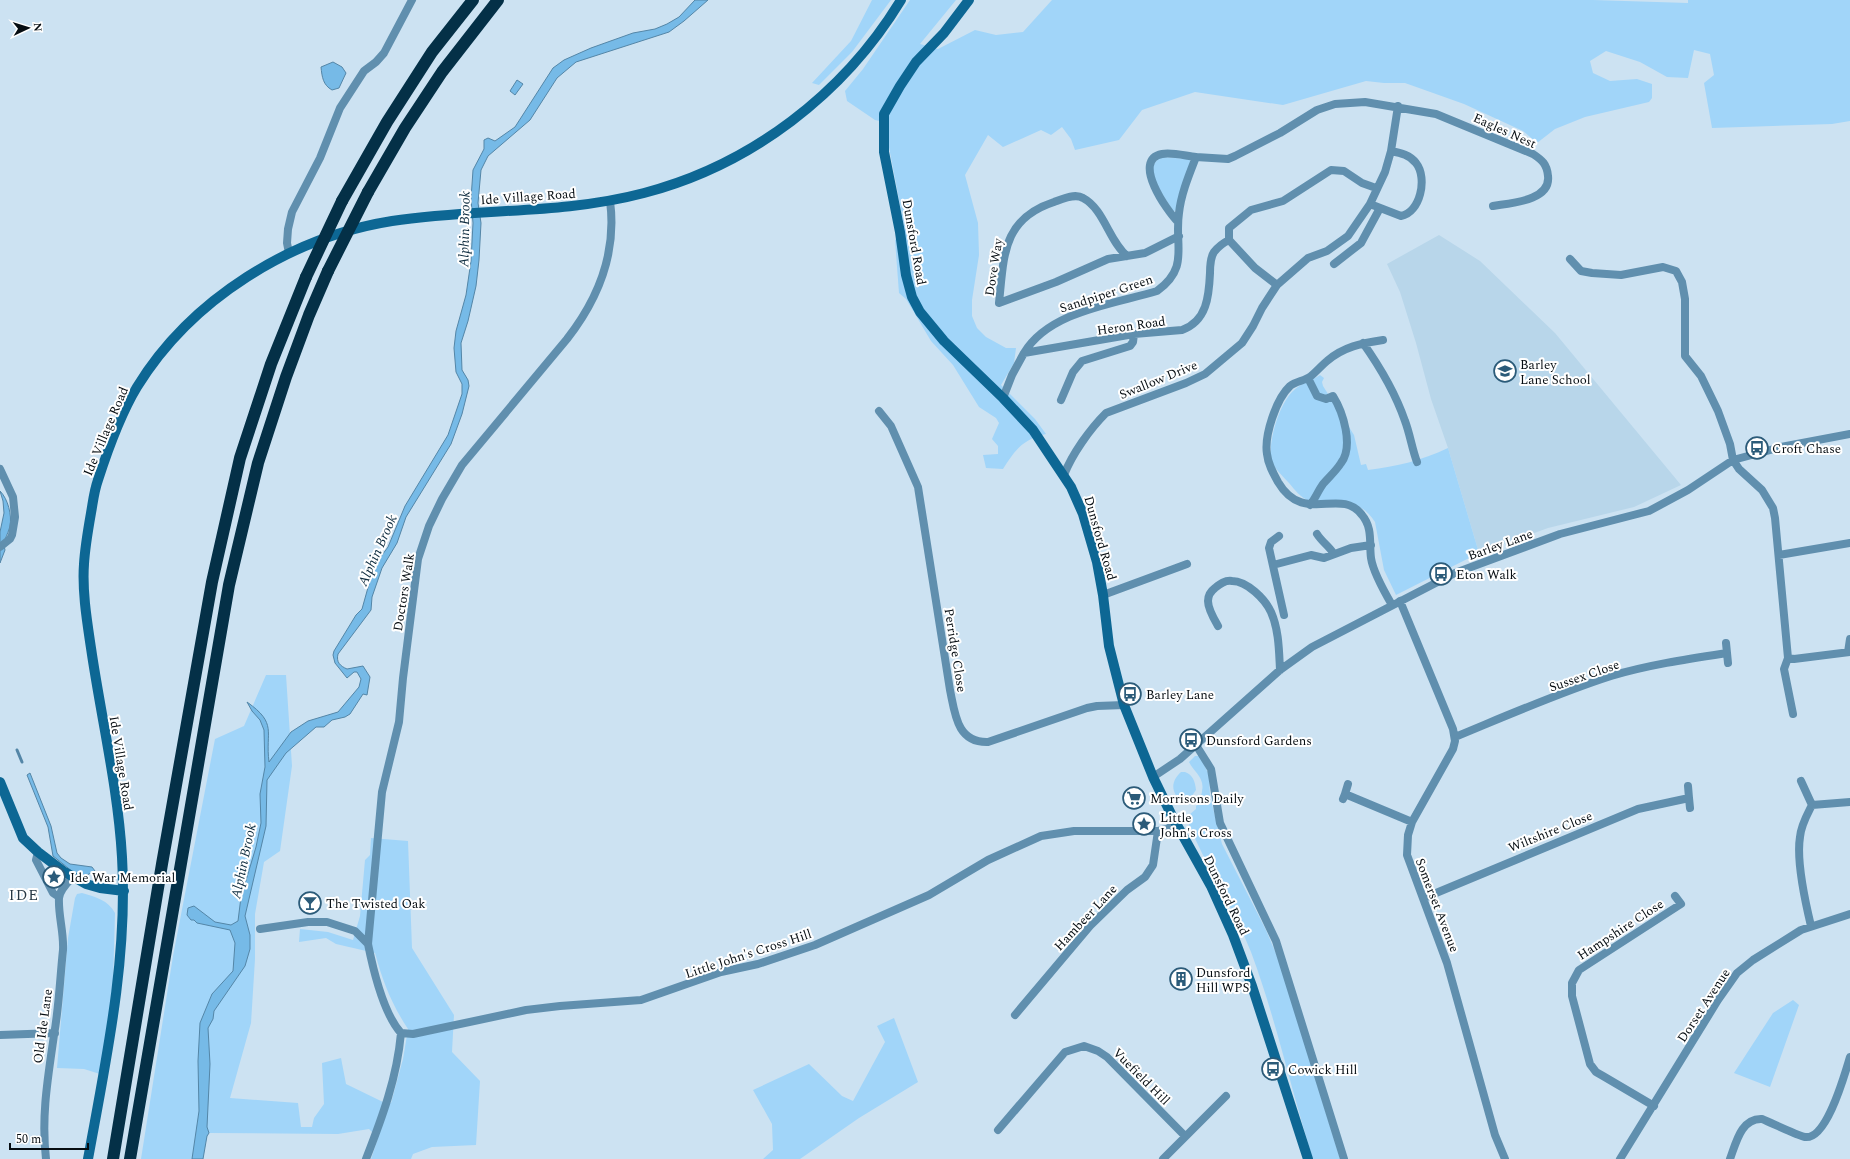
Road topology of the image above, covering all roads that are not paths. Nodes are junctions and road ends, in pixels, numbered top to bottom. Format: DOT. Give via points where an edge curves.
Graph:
graph roads {
  1 [pos="412,0"];
  2 [pos="473,0"];
  3 [pos="498,0"];
  4 [pos="901,0"];
  5 [pos="969,0"];
  6 [pos="1398,106"];
  7 [pos="1391,151"];
  8 [pos="1196,157"];
  9 [pos="1376,188"];
  10 [pos="610,201"];
  11 [pos="1370,204"];
  12 [pos="1493,206"];
  13 [pos="1380,208"];
  14 [pos="1178,222"];
  15 [pos="1179,236"];
  16 [pos="1229,240"];
  17 [pos="289,253"];
  18 [pos="1127,256"];
  19 [pos="1570,259"];
  20 [pos="1334,264"];
  21 [pos="1277,285"];
  22 [pos="1134,334"];
  23 [pos="1382,340"];
  24 [pos="1362,343"];
  25 [pos="1024,353"];
  26 [pos="1308,378"];
  27 [pos="1003,398"];
  28 [pos="1061,400"];
  29 [pos="879,411"];
  30 [pos="1850,434"];
  31 [pos="1733,460"];
  32 [pos="1417,462"];
  33 [pos="0,469"];
  34 [pos="1064,476"];
  35 [pos="1310,505"];
  36 [pos="1317,534"];
  37 [pos="1278,536"];
  38 [pos="1850,543"];
  39 [pos="1371,545"];
  40 [pos="0,548"];
  41 [pos="1334,554"];
  42 [pos="1779,556"];
  43 [pos="1187,564"];
  44 [pos="1273,565"];
  45 [pos="1103,595"];
  46 [pos="1400,601"];
  47 [pos="1392,606"];
  48 [pos="1284,615"];
  49 [pos="1218,626"];
  50 [pos="1850,639"];
  51 [pos="1726,643"];
  52 [pos="1727,652"];
  53 [pos="1849,652"];
  54 [pos="1788,658"];
  55 [pos="1728,663"];
  56 [pos="1280,670"];
  57 [pos="1124,705"];
  58 [pos="1793,714"];
  59 [pos="1455,737"];
  60 [pos="1196,745"];
  61 [pos="1153,777"];
  62 [pos="1801,781"];
  63 [pos="0,782"];
  64 [pos="1348,784"];
  65 [pos="1688,786"];
  66 [pos="1689,798"];
  67 [pos="1850,802"];
  68 [pos="1812,805"];
  69 [pos="1690,808"];
  70 [pos="1412,822"];
  71 [pos="1176,823"];
  72 [pos="1158,831"];
  73 [pos="38,852"];
  74 [pos="72,878"];
  75 [pos="124,891"];
  76 [pos="1675,896"];
  77 [pos="59,897"];
  78 [pos="1424,898"];
  79 [pos="1850,914"];
  80 [pos="370,922"];
  81 [pos="1811,926"];
  82 [pos="260,929"];
  83 [pos="355,931"];
  84 [pos="368,944"];
  85 [pos="1015,1015"];
  86 [pos="55,1033"];
  87 [pos="401,1033"];
  88 [pos="0,1035"];
  89 [pos="1850,1056"];
  90 [pos="1226,1096"];
  91 [pos="1654,1106"];
  92 [pos="998,1130"];
  93 [pos="1185,1136"];
  94 [pos="46,1159"];
  95 [pos="88,1159"];
  96 [pos="113,1159"];
  97 [pos="130,1159"];
  98 [pos="366,1159"];
  99 [pos="1163,1159"];
  100 [pos="1308,1159"];
  101 [pos="1344,1159"];
  102 [pos="1505,1159"];
  103 [pos="1620,1159"];
  104 [pos="1730,1159"];
  1 -- 17 [label="street" via="384,53 364,71 340,108 320,158 292,212 288,229"];
  2 -- 96 [label="highway, bridge" via="432,52 387,122 342,201 306,276 271,364 240,458 212,582"];
  3 -- 97 [label="highway, bridge" via="442,72 405,128 368,192 309,315 258,463 229,585"];
  4 -- 10 [label="street, Ide Village Road" via="887,24 864,54 797,118 762,142 722,164 685,180"];
  5 -- 27 [label="street, Dunsford Road" via="944,33 916,62 884,114 884,152 912,297 920,312 944,341"];
  6 -- 7 [label="street, Swallow Drive"];
  6 -- 8 [label="street" via="1365,102 1335,104 1317,110 1280,133 1228,159"];
  6 -- 12 [label="street, Eagles Nest" via="1436,114 1533,154 1544,161 1549,179 1544,190 1528,199"];
  7 -- 9 [label="street, Swallow Drive" via="1385,172"];
  7 -- 13 [label="street" via="1408,155 1419,167 1421,191 1410,213 1406,215 1400,216"];
  8 -- 14 [label="street, Sandpiper Green" via="1182,199"];
  8 -- 14 [label="street" via="1161,154 1149,165 1149,175 1170,213"];
  9 -- 11 [label="street, Swallow Drive"];
  9 -- 16 [label="street" via="1362,183 1344,171 1331,170 1283,201 1262,206 1242,216 1229,228"];
  10 -- 17 [label="street, Ide Village Road" via="583,206 393,220 336,234"];
  10 -- 80 [label="street, Doctors Walk" via="612,229 608,260 592,301 582,319 462,464 442,499 418,559 399,722 382,792"];
  11 -- 13 [label="street"];
  11 -- 21 [label="street, Swallow Drive" via="1348,236 1327,251 1308,258"];
  13 -- 20 [label="street" via="1361,242"];
  14 -- 15 [label="street, Sandpiper Green"];
  15 -- 18 [label="street, Dove Way" via="1145,254"];
  15 -- 25 [label="street, Sandpiper Green" via="1178,265 1164,286 1157,291 1061,320 1036,336"];
  16 -- 21 [label="street" via="1255,268"];
  16 -- 22 [label="street, Heron Road" via="1214,252 1210,267 1208,303 1200,318 1182,330"];
  17 -- 75 [label="street, Ide Village Road" via="219,296 194,318 156,360 136,389 118,426 96,484 84,565 89,634 116,799"];
  18 -- 18 [label="street, Dove Way" via="1117,246 1092,204 1082,197 1072,196 1046,204 1032,210 1012,231 999,303 1108,259"];
  19 -- 31 [label="street" via="1581,271 1592,273 1621,275 1663,267 1676,271 1682,282 1685,298 1685,356 1701,376 1718,411"];
  21 -- 34 [label="street, Swallow Drive" via="1242,343 1206,374 1106,413 1070,459"];
  22 -- 25 [label="street, Heron Road"];
  22 -- 28 [label="street" via="1130,346 1082,361 1073,372"];
  23 -- 24 [label="street"];
  24 -- 26 [label="street" via="1328,360"];
  24 -- 32 [label="street" via="1380,367 1396,399 1406,422"];
  25 -- 27 [label="street"];
  26 -- 35 [label="street" via="1317,396 1326,399 1333,396 1340,406 1345,424 1346,445 1342,463 1321,486"];
  26 -- 35 [label="street" via="1290,386 1277,405 1269,432 1267,452 1271,468 1284,491 1291,498"];
  27 -- 34 [label="street, Dunsford Road" via="1033,430"];
  29 -- 57 [label="street, Perridge Close" via="891,426 918,488 950,690 961,729 976,742 988,742 1087,708"];
  30 -- 31 [label="street, Barley Lane"];
  31 -- 42 [label="street" via="1762,490 1773,508"];
  31 -- 46 [label="street, Barley Lane" via="1656,508 1560,534 1455,573"];
  33 -- 40 [label="street" via="13,497 15,518 10,540"];
  34 -- 45 [label="street, Dunsford Road" via="1082,514 1097,562"];
  35 -- 39 [label="street" via="1332,503 1355,507 1367,522"];
  36 -- 41 [label="street" via="1322,542 1329,545"];
  37 -- 44 [label="street" via="1269,545"];
  38 -- 42 [label="street"];
  39 -- 41 [label="street"];
  39 -- 47 [label="street" via="1373,566"];
  41 -- 44 [label="street" via="1324,558 1311,555"];
  42 -- 54 [label="street"];
  43 -- 45 [label="street"];
  44 -- 48 [label="street"];
  45 -- 57 [label="street, Dunsford Road" via="1109,646"];
  46 -- 47 [label="street, Barley Lane"];
  46 -- 59 [label="street"];
  47 -- 56 [label="street, Barley Lane" via="1312,647"];
  49 -- 56 [label="street" via="1208,606 1207,599 1211,591 1226,581 1233,580 1255,591 1271,613 1277,634"];
  50 -- 53 [label="street"];
  51 -- 52 [label="street"];
  52 -- 55 [label="street"];
  52 -- 59 [label="street, Sussex Close" via="1611,676"];
  53 -- 54 [label="street"];
  54 -- 58 [label="street" via="1784,669"];
  56 -- 60 [label="street, Barley Lane"];
  57 -- 61 [label="street, Dunsford Road"];
  59 -- 70 [label="street, Somerset Avenue" via="1453,749"];
  60 -- 61 [label="street, Barley Lane"];
  60 -- 101 [label="street" via="1211,769 1220,823 1276,942"];
  61 -- 71 [label="street, Dunsford Road"];
  62 -- 68 [label="street"];
  63 -- 73 [label="street" via="23,838"];
  64 -- 70 [label="street" via="1344,796"];
  65 -- 66 [label="street"];
  66 -- 69 [label="street"];
  66 -- 78 [label="street, Wiltshire Close" via="1638,809"];
  67 -- 68 [label="street"];
  68 -- 81 [label="street" via="1802,828 1799,850"];
  70 -- 78 [label="street, Somerset Avenue" via="1408,835 1407,855"];
  71 -- 72 [label="street, Little John's Cross Hill"];
  71 -- 100 [label="street, Dunsford Road" via="1211,886 1233,935"];
  72 -- 85 [label="street, Hambeer Lane" via="1153,865 1145,877 1127,890 1090,926"];
  72 -- 87 [label="street, Little John's Cross Hill" via="1074,830 1041,836 988,860 928,895 815,945 758,964 721,972 641,1000 526,1010 413,1034"];
  73 -- 74 [label="street"];
  73 -- 77 [label="street" via="36,860 54,893"];
  74 -- 75 [label="street" via="100,888"];
  74 -- 77 [label="street"];
  75 -- 95 [label="street, Ide Village Road" via="117,987"];
  76 -- 91 [label="street, Hampshire Close" via="1683,907 1579,970 1572,982 1572,996 1590,1064 1596,1072"];
  77 -- 86 [label="street, Old Ide Lane" via="63,947"];
  78 -- 102 [label="street, Somerset Avenue" via="1447,963 1495,1135"];
  79 -- 81 [label="street, Dorset Avenue"];
  80 -- 83 [label="street"];
  80 -- 84 [label="street"];
  81 -- 91 [label="street, Dorset Avenue" via="1753,960 1737,973"];
  82 -- 83 [label="street" via="327,922"];
  83 -- 84 [label="street"];
  84 -- 87 [label="street" via="372,964 390,1014"];
  86 -- 88 [label="street"];
  86 -- 94 [label="street, Old Ide Lane" via="47,1072 44,1110"];
  87 -- 98 [label="street" via="399,1059 392,1090"];
  89 -- 104 [label="street" via="1826,1121 1816,1134 1806,1137 1755,1118 1741,1131"];
  90 -- 93 [label="street"];
  91 -- 103 [label="street, Dorset Avenue"];
  92 -- 93 [label="street, Vuefield Hill" via="1015,1118 1065,1052 1084,1046 1107,1057"];
  93 -- 99 [label="street"];
}
